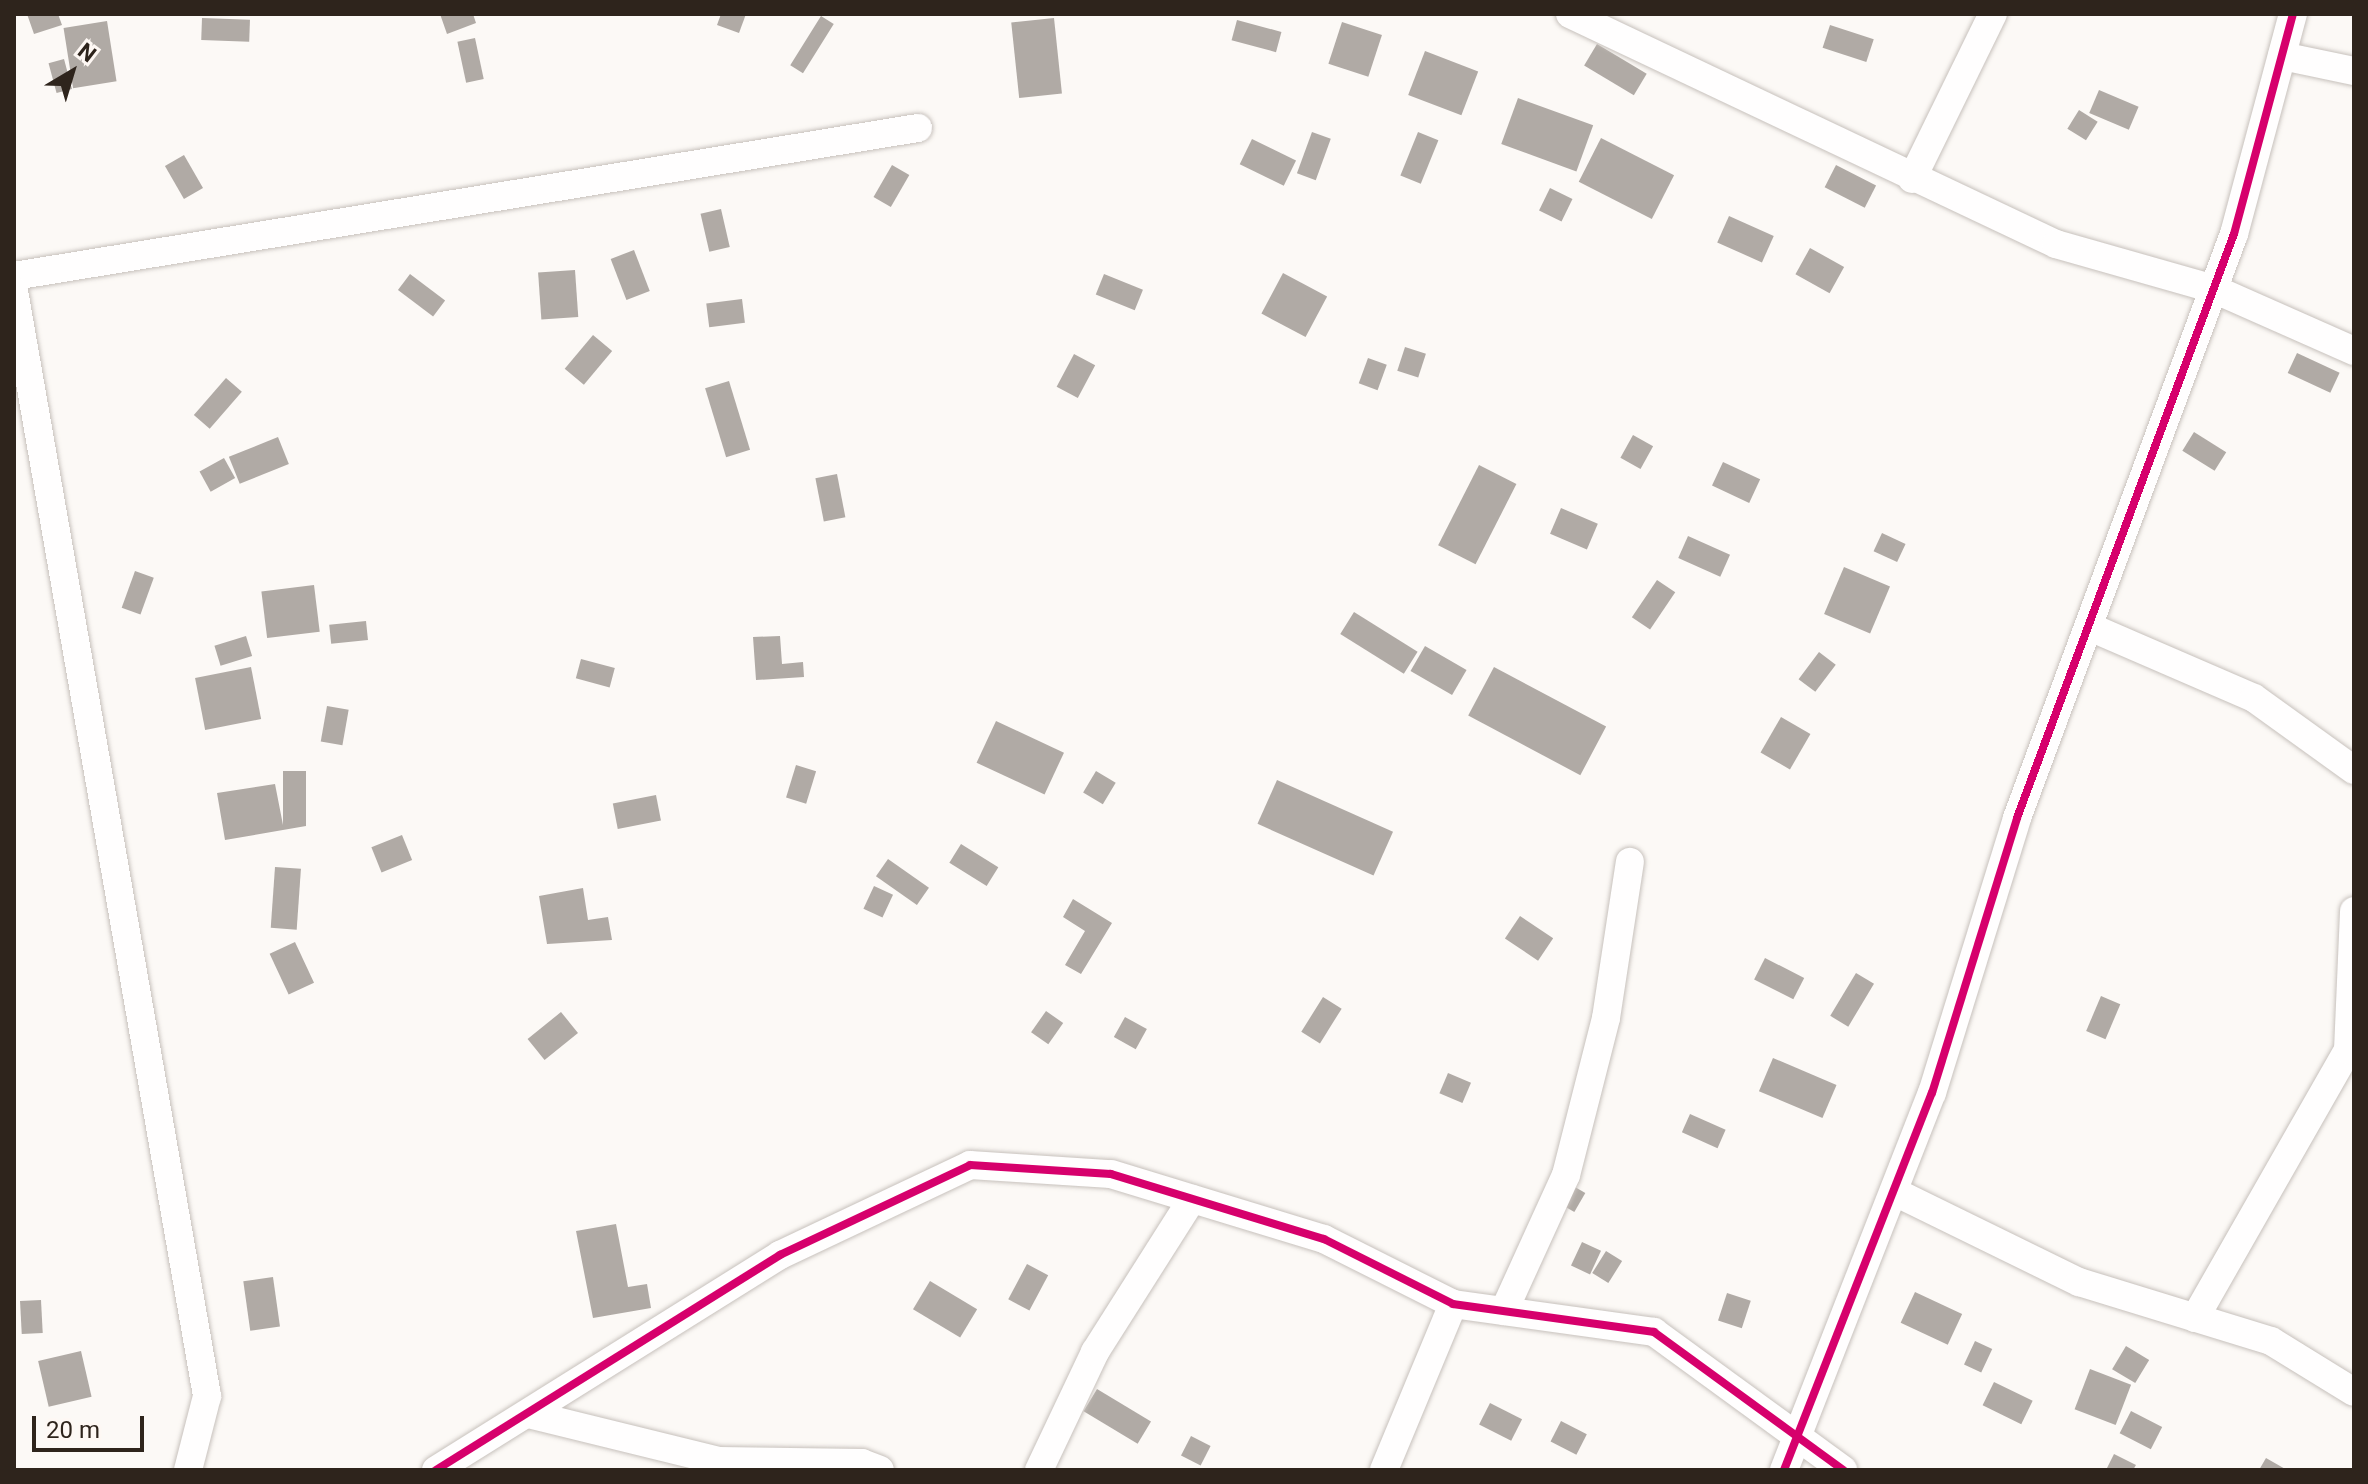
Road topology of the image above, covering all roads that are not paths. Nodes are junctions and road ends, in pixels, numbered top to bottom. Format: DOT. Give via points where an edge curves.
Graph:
graph roads {
  1 [pos="1570,14"];
  2 [pos="1993,14"];
  3 [pos="2293,14"];
  4 [pos="2282,56"];
  5 [pos="2354,71"];
  6 [pos="918,128"];
  7 [pos="1912,179"];
  8 [pos="14,276"];
  9 [pos="2214,289"];
  10 [pos="14,291"];
  11 [pos="2354,351"];
  12 [pos="2092,628"];
  13 [pos="2354,770"];
  14 [pos="1630,862"];
  15 [pos="2354,911"];
  16 [pos="1895,1192"];
  17 [pos="1192,1199"];
  18 [pos="1453,1304"];
  19 [pos="1504,1311"];
  20 [pos="2195,1318"];
  21 [pos="2354,1392"];
  22 [pos="528,1414"];
  23 [pos="1797,1434"];
  24 [pos="188,1470"];
  25 [pos="436,1470"];
  26 [pos="880,1470"];
  27 [pos="1039,1470"];
  28 [pos="1384,1470"];
  29 [pos="1784,1470"];
  30 [pos="1843,1470"];
  1 -- 7 [label="street"];
  2 -- 7 [label="street"];
  3 -- 4 [label="street"];
  4 -- 5 [label="street"];
  4 -- 9 [label="street"];
  6 -- 8 [label="street"];
  7 -- 9 [label="street" via="2056,244"];
  9 -- 11 [label="street"];
  9 -- 12 [label="street"];
  10 -- 24 [label="street" via="207,1396"];
  12 -- 13 [label="street" via="2254,698"];
  12 -- 16 [label="street" via="2017,818"];
  14 -- 19 [label="street" via="1606,1018 1566,1175"];
  15 -- 20 [label="street" via="2348,1050"];
  16 -- 20 [label="street" via="2079,1282"];
  16 -- 23 [label="street"];
  17 -- 18 [label="street" via="1324,1239"];
  17 -- 22 [label="street" via="1111,1174 970,1165 780,1255"];
  17 -- 27 [label="street" via="1095,1352"];
  18 -- 19 [label="street"];
  18 -- 28 [label="street"];
  19 -- 23 [label="street" via="1654,1332"];
  20 -- 21 [label="street" via="2271,1341"];
  22 -- 25 [label="street"];
  22 -- 26 [label="street" via="719,1461 862,1463"];
  23 -- 29 [label="street"];
  23 -- 30 [label="street"];
}
